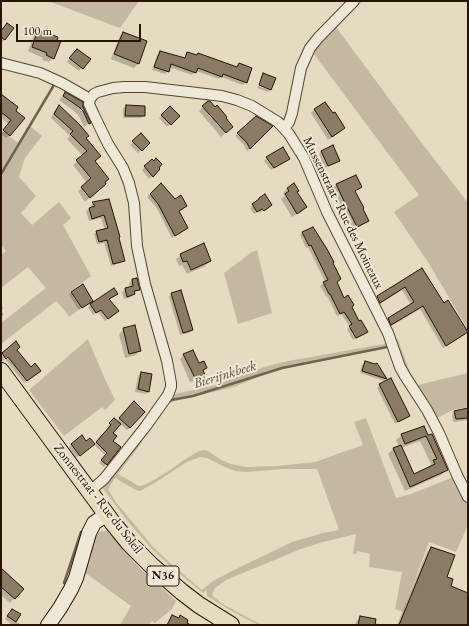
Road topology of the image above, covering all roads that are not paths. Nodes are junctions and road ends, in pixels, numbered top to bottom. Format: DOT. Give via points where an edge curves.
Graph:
graph roads {
  1 [pos="354,1"];
  2 [pos="1,63"];
  3 [pos="90,99"];
  4 [pos="284,128"];
  5 [pos="1,371"];
  6 [pos="90,491"];
  7 [pos="468,497"];
  8 [pos="107,514"];
  9 [pos="48,625"];
  10 [pos="232,625"];
  1 -- 4 [label="street" via="310,48 302,68 292,113"];
  2 -- 3 [label="street" via="40,74 69,86"];
  3 -- 4 [label="street, Mussenstraat - Rue des Moineaux" via="98,92 124,87 222,96 252,106"];
  3 -- 6 [label="street" via="89,104 94,115 129,183 134,203 137,246 167,361 171,387 168,396 146,426 104,479"];
  4 -- 7 [label="street, Mussenstraat - Rue des Moineaux" via="304,158 327,212 388,333 405,376 439,433"];
  5 -- 6 [label="main road, Zonnestraat - Rue du Soleil / N36"];
  6 -- 8 [label="main road, Zonnestraat - Rue du Soleil / N36"];
  8 -- 9 [label="street" via="94,523 71,589"];
  8 -- 10 [label="main road, Zonnestraat - Rue du Soleil / N36" via="160,574 199,605"];
}
